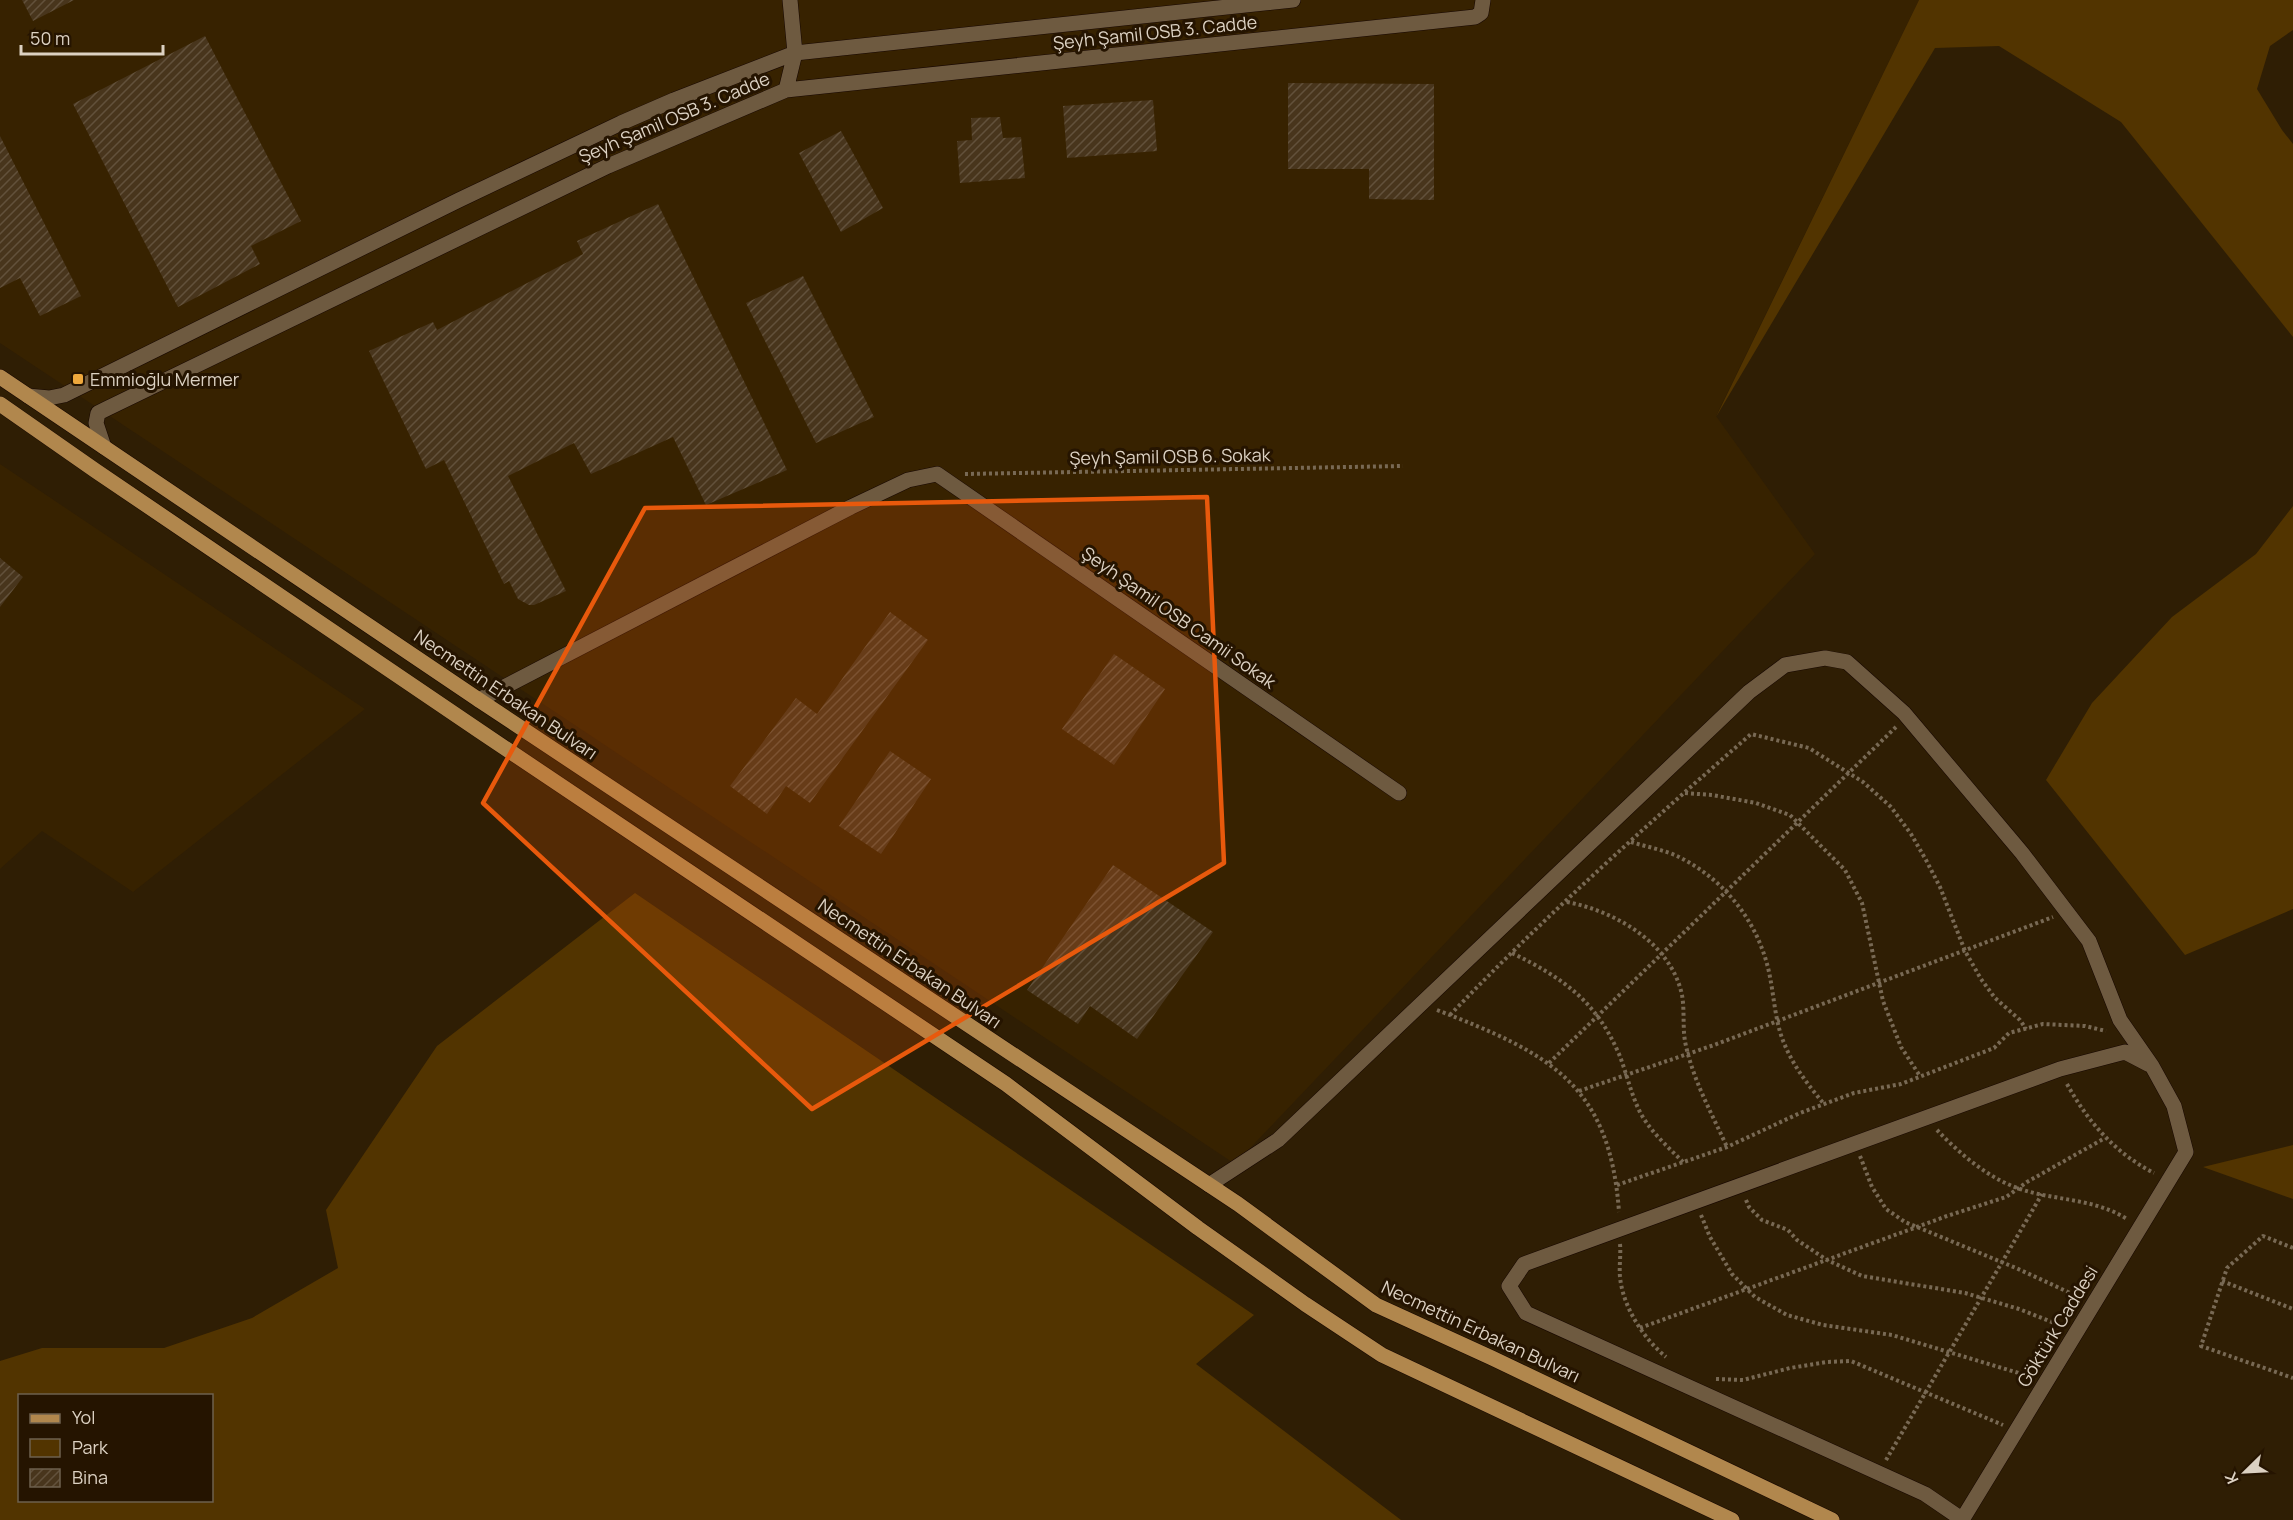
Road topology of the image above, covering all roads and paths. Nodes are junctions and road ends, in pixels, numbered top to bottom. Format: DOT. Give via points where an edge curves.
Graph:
graph roads {
  1 [pos="790,0"];
  2 [pos="1293,0"];
  3 [pos="1483,0"];
  4 [pos="795,53"];
  5 [pos="786,90"];
  6 [pos="0,377"];
  7 [pos="28,396"];
  8 [pos="0,404"];
  9 [pos="104,447"];
  10 [pos="1403,466"];
  11 [pos="937,474"];
  12 [pos="480,700"];
  13 [pos="1907,716"];
  14 [pos="1849,773"];
  15 [pos="1399,793"];
  16 [pos="1684,793"];
  17 [pos="1798,823"];
  18 [pos="1631,842"];
  19 [pos="1727,892"];
  20 [pos="1567,902"];
  21 [pos="2067,912"];
  22 [pos="1965,951"];
  23 [pos="1512,953"];
  24 [pos="1661,956"];
  25 [pos="1879,984"];
  26 [pos="1422,1004"];
  27 [pos="1450,1015"];
  28 [pos="1598,1017"];
  29 [pos="1779,1021"];
  30 [pos="2026,1029"];
  31 [pos="2125,1052"];
  32 [pos="1688,1054"];
  33 [pos="1549,1063"];
  34 [pos="2152,1066"];
  35 [pos="2060,1069"];
  36 [pos="1625,1076"];
  37 [pos="1920,1076"];
  38 [pos="1579,1091"];
  39 [pos="1824,1104"];
  40 [pos="1932,1116"];
  41 [pos="2105,1138"];
  42 [pos="1856,1144"];
  43 [pos="1727,1147"];
  44 [pos="1683,1162"];
  45 [pos="2169,1180"];
  46 [pos="1209,1185"];
  47 [pos="1617,1185"];
  48 [pos="1741,1186"];
  49 [pos="2019,1188"];
  50 [pos="2043,1194"];
  51 [pos="1696,1202"];
  52 [pos="1918,1226"];
  53 [pos="2140,1228"];
  54 [pos="1620,1229"];
  55 [pos="2293,1248"];
  56 [pos="1827,1260"];
  57 [pos="2003,1263"];
  58 [pos="2223,1281"];
  59 [pos="1747,1289"];
  60 [pos="1982,1298"];
  61 [pos="2093,1305"];
  62 [pos="2293,1309"];
  63 [pos="1640,1328"];
  64 [pos="2076,1332"];
  65 [pos="1950,1352"];
  66 [pos="1672,1361"];
  67 [pos="1706,1377"];
  68 [pos="2293,1378"];
  69 [pos="2047,1381"];
  70 [pos="1926,1392"];
  71 [pos="2016,1431"];
  72 [pos="1878,1473"];
  73 [pos="1732,1520"];
  74 [pos="1832,1520"];
  75 [pos="1962,1520"];
  1 -- 4 [label="street"];
  2 -- 4 [label="street"];
  3 -- 5 [label="street, Şeyh Şamil OSB 3. Cadde" via="1481,14 1475,17"];
  4 -- 5 [label="street"];
  4 -- 7 [label="street" via="621,123 64,395"];
  5 -- 9 [label="street, Şeyh Şamil OSB 3. Cadde" via="608,166 106,409 98,414 96,423"];
  6 -- 7 [label="main road, Necmettin Erbakan Bulvarı"];
  7 -- 9 [label="main road, Necmettin Erbakan Bulvarı"];
  8 -- 73 [label="main road" via="1006,1084 1198,1228 1382,1355"];
  9 -- 12 [label="main road, Necmettin Erbakan Bulvarı"];
  10 -- 11 [label="path, Şeyh Şamil OSB 6. Sokak"];
  11 -- 12 [label="street" via="908,480 851,507"];
  11 -- 15 [label="street, Şeyh Şamil OSB Camii Sokak"];
  12 -- 46 [label="main road, Necmettin Erbakan Bulvarı"];
  13 -- 14 [label="path"];
  13 -- 21 [label="street"];
  13 -- 26 [label="street" via="1847,662 1825,658 1785,665 1749,692 1676,760"];
  14 -- 16 [label="path" via="1809,748 1751,734"];
  14 -- 17 [label="path"];
  14 -- 22 [label="path" via="1891,807 1911,834 1940,887"];
  16 -- 17 [label="path" via="1756,803 1790,815"];
  16 -- 18 [label="path"];
  17 -- 19 [label="path"];
  17 -- 25 [label="path" via="1845,870 1862,903"];
  18 -- 19 [label="path" via="1678,857"];
  18 -- 20 [label="path"];
  19 -- 24 [label="path"];
  19 -- 29 [label="path" via="1755,933 1769,969"];
  20 -- 23 [label="path"];
  20 -- 24 [label="path" via="1611,915 1632,927"];
  21 -- 22 [label="path"];
  21 -- 34 [label="street" via="2089,941 2120,1020"];
  22 -- 25 [label="path"];
  22 -- 30 [label="path" via="1995,998"];
  23 -- 27 [label="path"];
  23 -- 28 [label="path" via="1558,978 1584,999"];
  24 -- 28 [label="path"];
  24 -- 32 [label="path" via="1682,993"];
  25 -- 29 [label="path"];
  25 -- 37 [label="path" via="1901,1047"];
  26 -- 27 [label="path"];
  26 -- 46 [label="street" via="1278,1140"];
  27 -- 33 [label="path" via="1523,1046"];
  28 -- 33 [label="path"];
  28 -- 36 [label="path" via="1607,1028"];
  29 -- 32 [label="path"];
  29 -- 39 [label="path" via="1783,1043"];
  30 -- 31 [label="path" via="2043,1024 2085,1026 2106,1031"];
  30 -- 37 [label="path" via="2009,1033 1994,1048"];
  31 -- 34 [label="street"];
  31 -- 35 [label="street"];
  32 -- 36 [label="path"];
  32 -- 43 [label="path" via="1703,1098"];
  33 -- 38 [label="path"];
  34 -- 45 [label="street, Göktürk Caddesi" via="2174,1106 2186,1152"];
  35 -- 40 [label="street"];
  35 -- 41 [label="path"];
  36 -- 38 [label="path"];
  36 -- 44 [label="path" via="1652,1131"];
  37 -- 39 [label="path"];
  38 -- 47 [label="path" via="1594,1112 1609,1146"];
  39 -- 43 [label="path"];
  40 -- 42 [label="street"];
  40 -- 49 [label="path" via="1937,1130 1953,1147 1982,1170"];
  41 -- 45 [label="path" via="2144,1168"];
  41 -- 49 [label="path"];
  42 -- 48 [label="street"];
  42 -- 52 [label="path" via="1872,1187 1886,1209"];
  43 -- 44 [label="path"];
  44 -- 47 [label="path"];
  45 -- 53 [label="street, Göktürk Caddesi"];
  46 -- 74 [label="main road, Necmettin Erbakan Bulvarı" via="1376,1305"];
  47 -- 54 [label="path"];
  48 -- 51 [label="street"];
  48 -- 56 [label="path" via="1749,1207 1762,1220 1788,1230"];
  49 -- 50 [label="path"];
  49 -- 52 [label="path" via="2006,1197"];
  50 -- 53 [label="path" via="2093,1203"];
  50 -- 57 [label="path"];
  51 -- 54 [label="street"];
  51 -- 59 [label="path" via="1710,1238 1732,1274"];
  52 -- 56 [label="path"];
  52 -- 57 [label="path"];
  53 -- 61 [label="street, Göktürk Caddesi"];
  54 -- 63 [label="path" via="1620,1279"];
  54 -- 72 [label="street" via="1524,1264 1509,1286 1526,1313"];
  55 -- 58 [label="path" via="2263,1236 2227,1268"];
  56 -- 59 [label="path"];
  56 -- 60 [label="path" via="1862,1276"];
  57 -- 60 [label="path"];
  57 -- 61 [label="path"];
  58 -- 62 [label="path"];
  58 -- 68 [label="path" via="2201,1346"];
  59 -- 63 [label="path"];
  59 -- 65 [label="path" via="1786,1315 1892,1335"];
  60 -- 64 [label="path"];
  60 -- 65 [label="path"];
  61 -- 64 [label="street, Göktürk Caddesi"];
  63 -- 66 [label="path"];
  64 -- 69 [label="street, Göktürk Caddesi"];
  65 -- 69 [label="path"];
  65 -- 70 [label="path"];
  67 -- 70 [label="path" via="1743,1380 1790,1368 1851,1361"];
  69 -- 71 [label="street, Göktürk Caddesi"];
  70 -- 71 [label="path"];
  70 -- 72 [label="path"];
  71 -- 75 [label="street, Göktürk Caddesi"];
  72 -- 75 [label="street" via="1925,1494"];
}
